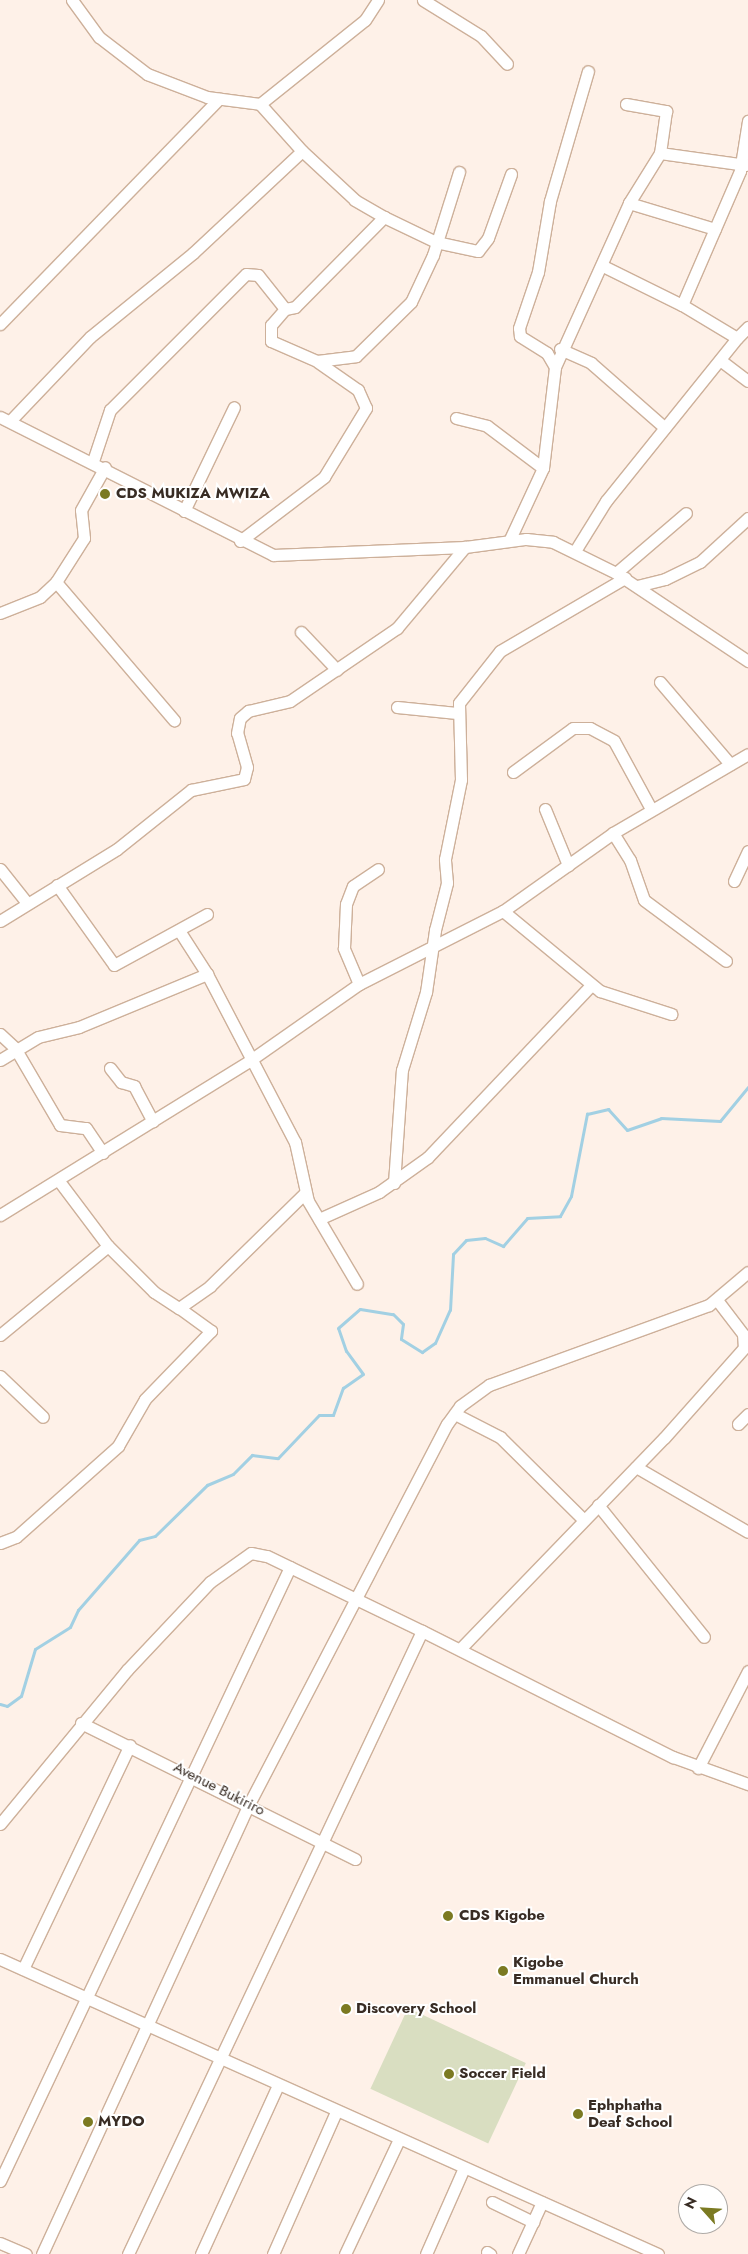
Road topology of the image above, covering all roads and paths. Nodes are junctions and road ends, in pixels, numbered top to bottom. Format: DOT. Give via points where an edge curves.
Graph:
graph roads {
  1 [pos="72,0"];
  2 [pos="378,0"];
  3 [pos="423,0"];
  4 [pos="506,64"];
  5 [pos="588,72"];
  6 [pos="219,99"];
  7 [pos="260,104"];
  8 [pos="626,104"];
  9 [pos="748,122"];
  10 [pos="302,151"];
  11 [pos="660,153"];
  12 [pos="745,164"];
  13 [pos="459,172"];
  14 [pos="511,174"];
  15 [pos="629,203"];
  16 [pos="384,217"];
  17 [pos="715,229"];
  18 [pos="436,242"];
  19 [pos="603,266"];
  20 [pos="682,305"];
  21 [pos="284,309"];
  22 [pos="0,324"];
  23 [pos="748,327"];
  24 [pos="737,338"];
  25 [pos="560,349"];
  26 [pos="720,360"];
  27 [pos="317,361"];
  28 [pos="555,367"];
  29 [pos="748,381"];
  30 [pos="234,407"];
  31 [pos="456,418"];
  32 [pos="5,419"];
  33 [pos="665,428"];
  34 [pos="94,461"];
  35 [pos="105,466"];
  36 [pos="543,468"];
  37 [pos="184,511"];
  38 [pos="686,513"];
  39 [pos="748,518"];
  40 [pos="510,539"];
  41 [pos="240,541"];
  42 [pos="465,547"];
  43 [pos="574,551"];
  44 [pos="620,575"];
  45 [pos="56,582"];
  46 [pos="637,586"];
  47 [pos="0,613"];
  48 [pos="301,632"];
  49 [pos="748,661"];
  50 [pos="337,670"];
  51 [pos="660,682"];
  52 [pos="397,707"];
  53 [pos="457,713"];
  54 [pos="174,720"];
  55 [pos="748,754"];
  56 [pos="730,764"];
  57 [pos="513,772"];
  58 [pos="545,809"];
  59 [pos="651,809"];
  60 [pos="613,833"];
  61 [pos="748,851"];
  62 [pos="568,865"];
  63 [pos="0,869"];
  64 [pos="378,869"];
  65 [pos="734,881"];
  66 [pos="57,885"];
  67 [pos="27,903"];
  68 [pos="503,911"];
  69 [pos="208,914"];
  70 [pos="0,921"];
  71 [pos="180,932"];
  72 [pos="432,944"];
  73 [pos="726,961"];
  74 [pos="207,974"];
  75 [pos="359,984"];
  76 [pos="592,985"];
  77 [pos="671,1014"];
  78 [pos="0,1034"];
  79 [pos="15,1048"];
  80 [pos="0,1060"];
  81 [pos="249,1061"];
  82 [pos="110,1068"];
  83 [pos="153,1121"];
  84 [pos="103,1153"];
  85 [pos="59,1181"];
  86 [pos="394,1184"];
  87 [pos="305,1193"];
  88 [pos="0,1215"];
  89 [pos="319,1219"];
  90 [pos="108,1246"];
  91 [pos="748,1272"];
  92 [pos="357,1284"];
  93 [pos="717,1300"];
  94 [pos="179,1308"];
  95 [pos="0,1335"];
  96 [pos="746,1349"];
  97 [pos="0,1376"];
  98 [pos="454,1414"];
  99 [pos="748,1414"];
  100 [pos="43,1417"];
  101 [pos="738,1424"];
  102 [pos="636,1467"];
  103 [pos="598,1505"];
  104 [pos="584,1520"];
  105 [pos="748,1532"];
  106 [pos="0,1543"];
  107 [pos="290,1567"];
  108 [pos="354,1598"];
  109 [pos="422,1631"];
  110 [pos="704,1637"];
  111 [pos="460,1649"];
  112 [pos="748,1671"];
  113 [pos="81,1723"];
  114 [pos="130,1745"];
  115 [pos="698,1768"];
  116 [pos="191,1775"];
  117 [pos="748,1784"];
  118 [pos="249,1804"];
  119 [pos="0,1824"];
  120 [pos="324,1843"];
  121 [pos="355,1859"];
  122 [pos="0,1960"];
  123 [pos="23,1969"];
  124 [pos="88,1998"];
  125 [pos="146,2025"];
  126 [pos="220,2059"];
  127 [pos="277,2087"];
  128 [pos="336,2112"];
  129 [pos="399,2139"];
  130 [pos="464,2168"];
  131 [pos="2,2172"];
  132 [pos="492,2202"];
  133 [pos="542,2202"];
  134 [pos="532,2222"];
  135 [pos="0,2242"];
  136 [pos="26,2254"];
  137 [pos="42,2254"];
  138 [pos="128,2254"];
  139 [pos="202,2254"];
  140 [pos="273,2254"];
  141 [pos="345,2254"];
  142 [pos="426,2254"];
  143 [pos="518,2254"];
  144 [pos="658,2254"];
  1 -- 6 [label="street" via="99,37 147,74 184,91"];
  2 -- 7 [label="street" via="365,20"];
  3 -- 4 [label="street" via="481,36"];
  5 -- 28 [label="street" via="550,201 538,272 519,328 520,336 547,353"];
  6 -- 7 [label="street"];
  6 -- 22 [label="street"];
  7 -- 10 [label="street"];
  8 -- 11 [label="street" via="666,111"];
  9 -- 12 [label="street"];
  10 -- 16 [label="street" via="355,200"];
  10 -- 32 [label="street" via="193,253 90,337"];
  11 -- 12 [label="street"];
  11 -- 15 [label="street"];
  12 -- 17 [label="street"];
  13 -- 18 [label="street"];
  14 -- 18 [label="street" via="481,249"];
  15 -- 17 [label="street"];
  15 -- 19 [label="street"];
  16 -- 18 [label="street"];
  16 -- 21 [label="street" via="301,301"];
  17 -- 20 [label="street"];
  18 -- 27 [label="street" via="410,302 380,337 356,356"];
  19 -- 20 [label="street"];
  19 -- 25 [label="street"];
  20 -- 24 [label="street"];
  21 -- 27 [label="street" via="271,325 271,341"];
  21 -- 34 [label="street" via="258,275 246,274 110,410"];
  23 -- 24 [label="street"];
  24 -- 26 [label="street"];
  25 -- 28 [label="street"];
  25 -- 33 [label="street" via="591,363"];
  26 -- 29 [label="street"];
  26 -- 33 [label="street"];
  27 -- 41 [label="street" via="358,390 366,408 324,477"];
  28 -- 36 [label="street"];
  30 -- 37 [label="street"];
  31 -- 36 [label="street" via="486,426"];
  32 -- 34 [label="street"];
  33 -- 43 [label="street" via="596,515"];
  34 -- 35 [label="street"];
  35 -- 37 [label="street"];
  35 -- 45 [label="street" via="81,510 84,538"];
  36 -- 40 [label="street"];
  37 -- 41 [label="street"];
  38 -- 44 [label="street"];
  39 -- 46 [label="street" via="700,562 665,579"];
  40 -- 42 [label="street"];
  40 -- 43 [label="street" via="548,541"];
  41 -- 42 [label="street" via="286,556"];
  42 -- 50 [label="street" via="397,628"];
  43 -- 44 [label="street"];
  44 -- 46 [label="street"];
  44 -- 53 [label="street" via="500,652 466,691"];
  45 -- 47 [label="street" via="40,597"];
  45 -- 54 [label="street"];
  46 -- 49 [label="street"];
  48 -- 50 [label="street"];
  50 -- 66 [label="street" via="290,701 248,711 240,718 237,733 247,768 244,779 191,790 117,850"];
  51 -- 56 [label="street"];
  52 -- 53 [label="street"];
  53 -- 72 [label="street" via="461,780 445,859 447,883"];
  55 -- 56 [label="street"];
  56 -- 59 [label="street"];
  57 -- 59 [label="street" via="573,728 590,728 614,741"];
  58 -- 62 [label="street"];
  59 -- 60 [label="street"];
  60 -- 62 [label="street"];
  60 -- 73 [label="street" via="630,860 644,900"];
  61 -- 65 [label="street"];
  62 -- 68 [label="street"];
  63 -- 67 [label="street"];
  64 -- 75 [label="street" via="348,893 344,948"];
  66 -- 67 [label="street"];
  66 -- 71 [label="street" via="114,965"];
  67 -- 70 [label="street"];
  68 -- 72 [label="street"];
  68 -- 76 [label="street"];
  69 -- 71 [label="street"];
  71 -- 74 [label="street"];
  72 -- 75 [label="street"];
  72 -- 86 [label="street" via="426,992 402,1070"];
  74 -- 79 [label="street" via="79,1027 38,1037"];
  74 -- 81 [label="street"];
  75 -- 81 [label="street"];
  76 -- 77 [label="street" via="623,1002"];
  76 -- 86 [label="street" via="428,1157"];
  78 -- 79 [label="street"];
  79 -- 80 [label="street"];
  79 -- 84 [label="street" via="60,1125 86,1128"];
  81 -- 83 [label="street"];
  81 -- 87 [label="street" via="295,1142"];
  82 -- 83 [label="street" via="121,1082 134,1086"];
  83 -- 84 [label="street"];
  84 -- 85 [label="street"];
  85 -- 88 [label="street"];
  85 -- 90 [label="street"];
  86 -- 89 [label="street"];
  87 -- 89 [label="street"];
  87 -- 94 [label="street" via="210,1286"];
  89 -- 92 [label="street"];
  90 -- 94 [label="street" via="154,1292"];
  90 -- 95 [label="street"];
  91 -- 93 [label="street"];
  93 -- 96 [label="street" via="743,1334"];
  93 -- 98 [label="street" via="488,1385"];
  94 -- 106 [label="street" via="211,1332 145,1399 118,1446 16,1537"];
  96 -- 102 [label="street"];
  97 -- 100 [label="street"];
  98 -- 104 [label="street" via="500,1437"];
  98 -- 108 [label="street"];
  99 -- 101 [label="street"];
  102 -- 103 [label="street"];
  102 -- 105 [label="street"];
  103 -- 104 [label="street"];
  103 -- 110 [label="street"];
  104 -- 111 [label="street"];
  107 -- 108 [label="street"];
  107 -- 113 [label="street" via="251,1553 235,1560 210,1582"];
  107 -- 116 [label="street"];
  108 -- 109 [label="street"];
  108 -- 118 [label="street"];
  109 -- 111 [label="street"];
  109 -- 120 [label="street"];
  111 -- 115 [label="street"];
  112 -- 115 [label="street"];
  113 -- 114 [label="street, Avenue Bukiriro"];
  113 -- 119 [label="street"];
  114 -- 116 [label="street, Avenue Bukiriro"];
  114 -- 123 [label="street"];
  115 -- 117 [label="street"];
  116 -- 118 [label="street, Avenue Bukiriro"];
  116 -- 124 [label="street"];
  118 -- 120 [label="street, Avenue Bukiriro"];
  118 -- 125 [label="street"];
  120 -- 121 [label="street, Avenue Bukiriro"];
  120 -- 126 [label="street"];
  122 -- 123 [label="street"];
  123 -- 124 [label="street"];
  124 -- 125 [label="street"];
  124 -- 131 [label="street"];
  125 -- 126 [label="street"];
  125 -- 137 [label="street"];
  126 -- 127 [label="street"];
  126 -- 138 [label="street"];
  127 -- 128 [label="street"];
  127 -- 139 [label="street"];
  128 -- 129 [label="street"];
  128 -- 140 [label="street"];
  129 -- 130 [label="street"];
  129 -- 141 [label="street"];
  130 -- 133 [label="street"];
  130 -- 142 [label="street"];
  132 -- 134 [label="street"];
  133 -- 134 [label="street"];
  133 -- 144 [label="street"];
  134 -- 143 [label="street"];
  135 -- 136 [label="street"];
}
